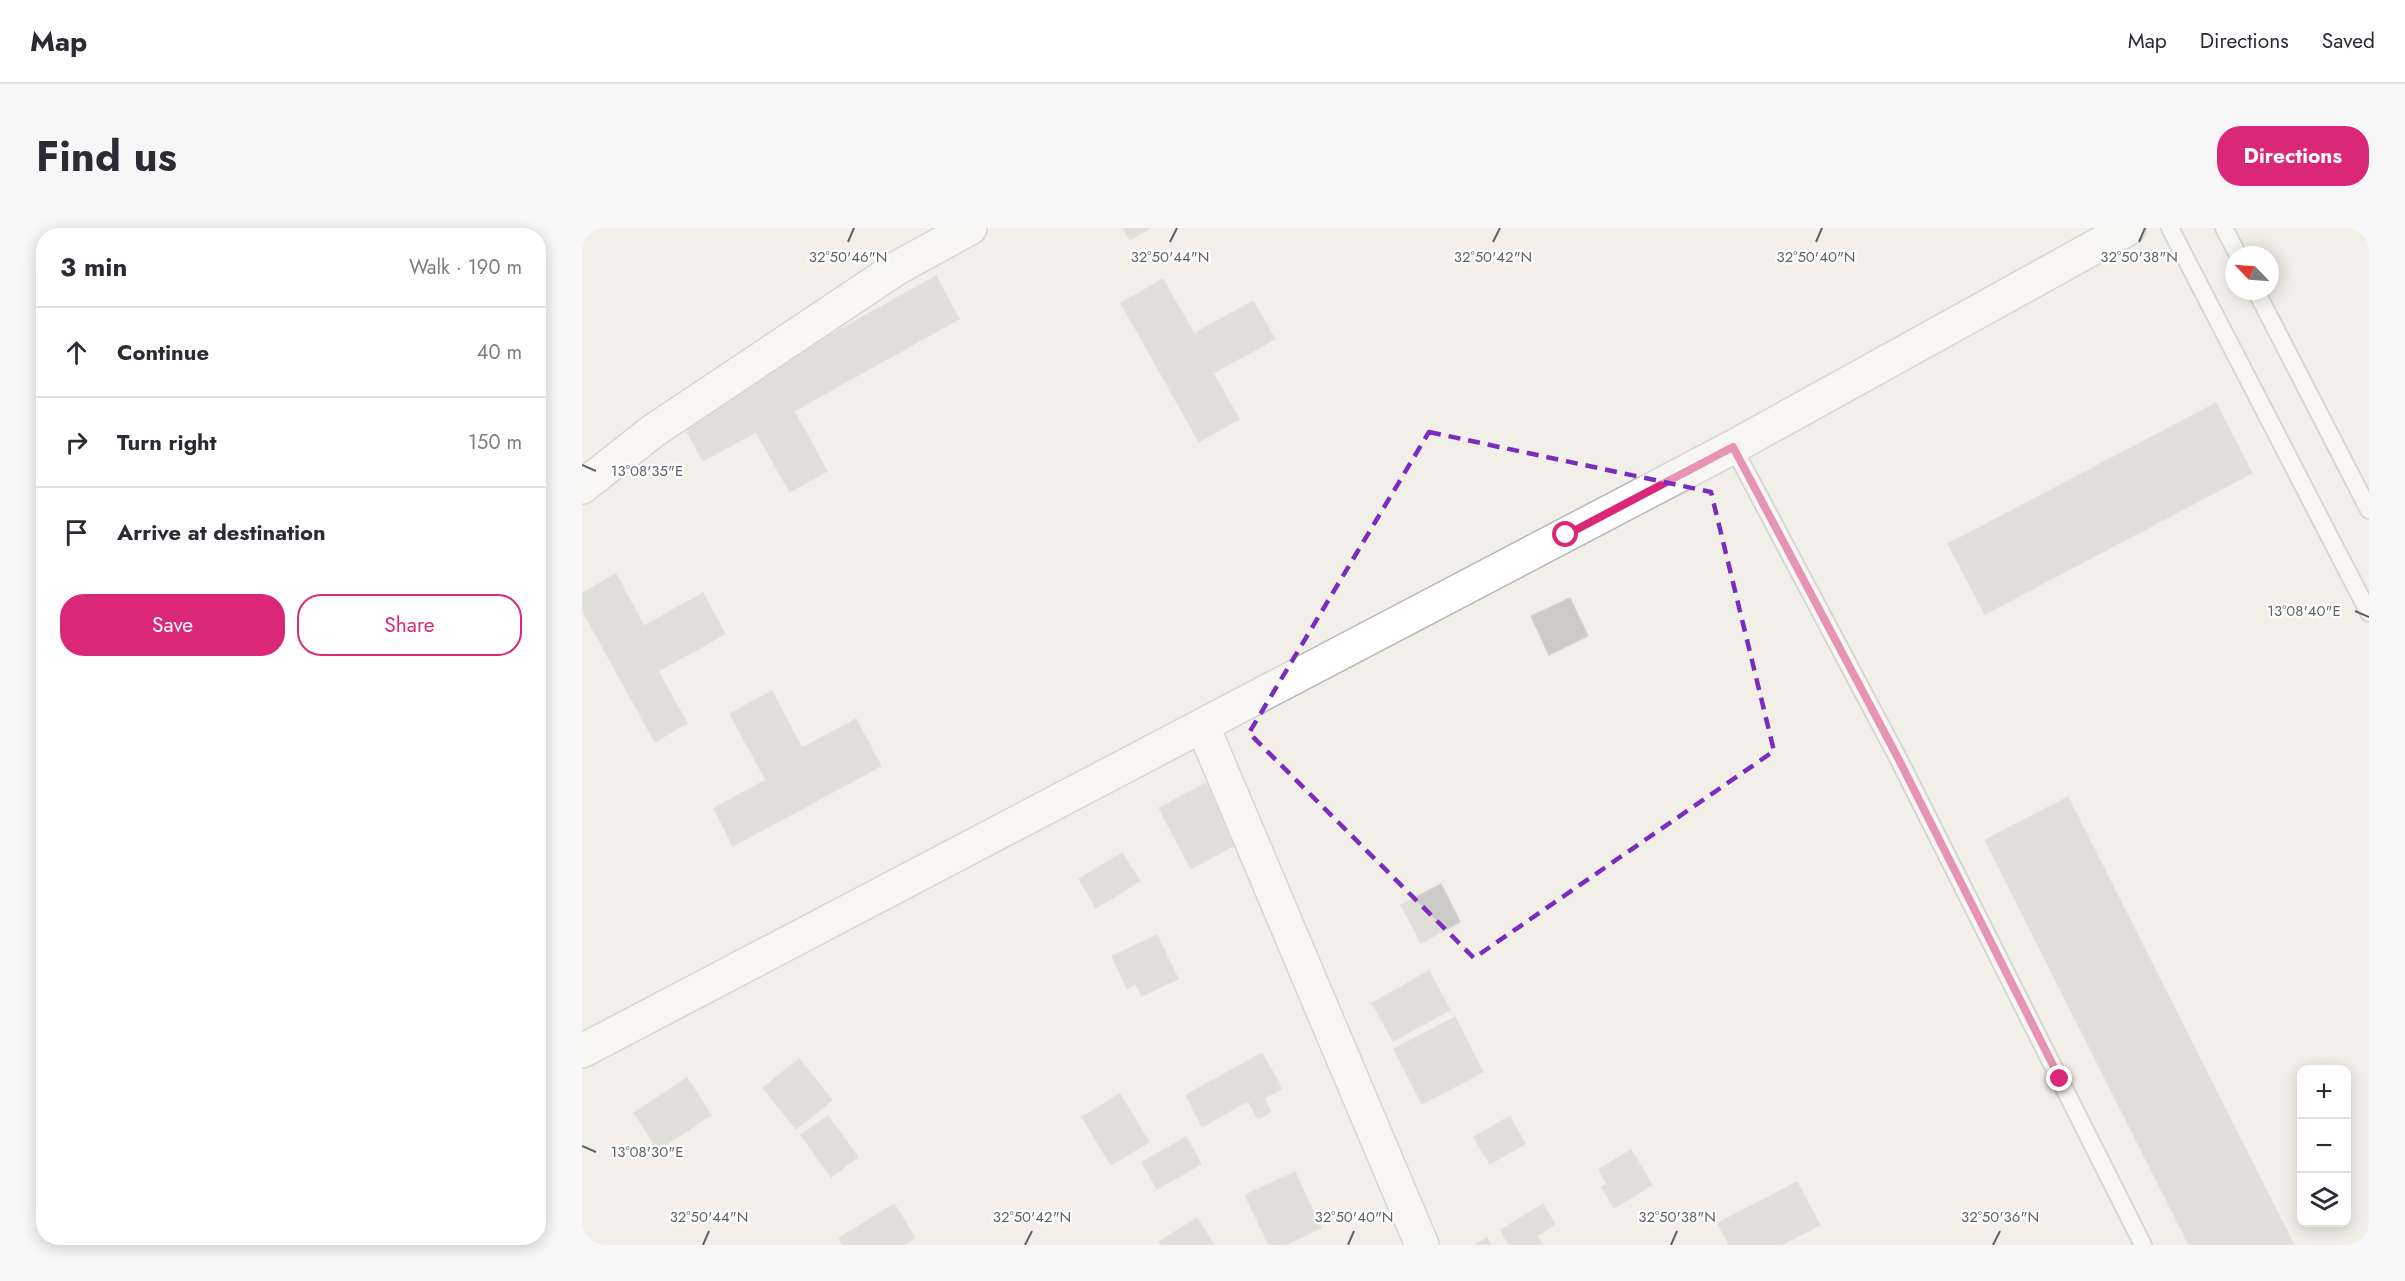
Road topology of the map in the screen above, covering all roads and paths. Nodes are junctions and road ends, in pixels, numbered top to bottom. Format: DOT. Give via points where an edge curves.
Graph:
graph roads {
  1 [pos="970,228"];
  2 [pos="2129,228"];
  3 [pos="2170,228"];
  4 [pos="2224,228"];
  5 [pos="2233,246"];
  6 [pos="2261,300"];
  7 [pos="1733,447"];
  8 [pos="582,487"];
  9 [pos="2369,510"];
  10 [pos="2369,613"];
  11 [pos="1203,727"];
  12 [pos="582,1052"];
  13 [pos="1422,1245"];
  14 [pos="2143,1245"];
  1 -- 8 [label="street" via="897,268 828,313 653,431"];
  2 -- 7 [label="street"];
  3 -- 10 [label="lane"];
  4 -- 5 [label="lane"];
  6 -- 9 [label="lane"];
  7 -- 11 [label="street"];
  7 -- 14 [label="lane" via="1898,758"];
  11 -- 12 [label="street"];
  11 -- 13 [label="street"];
}
